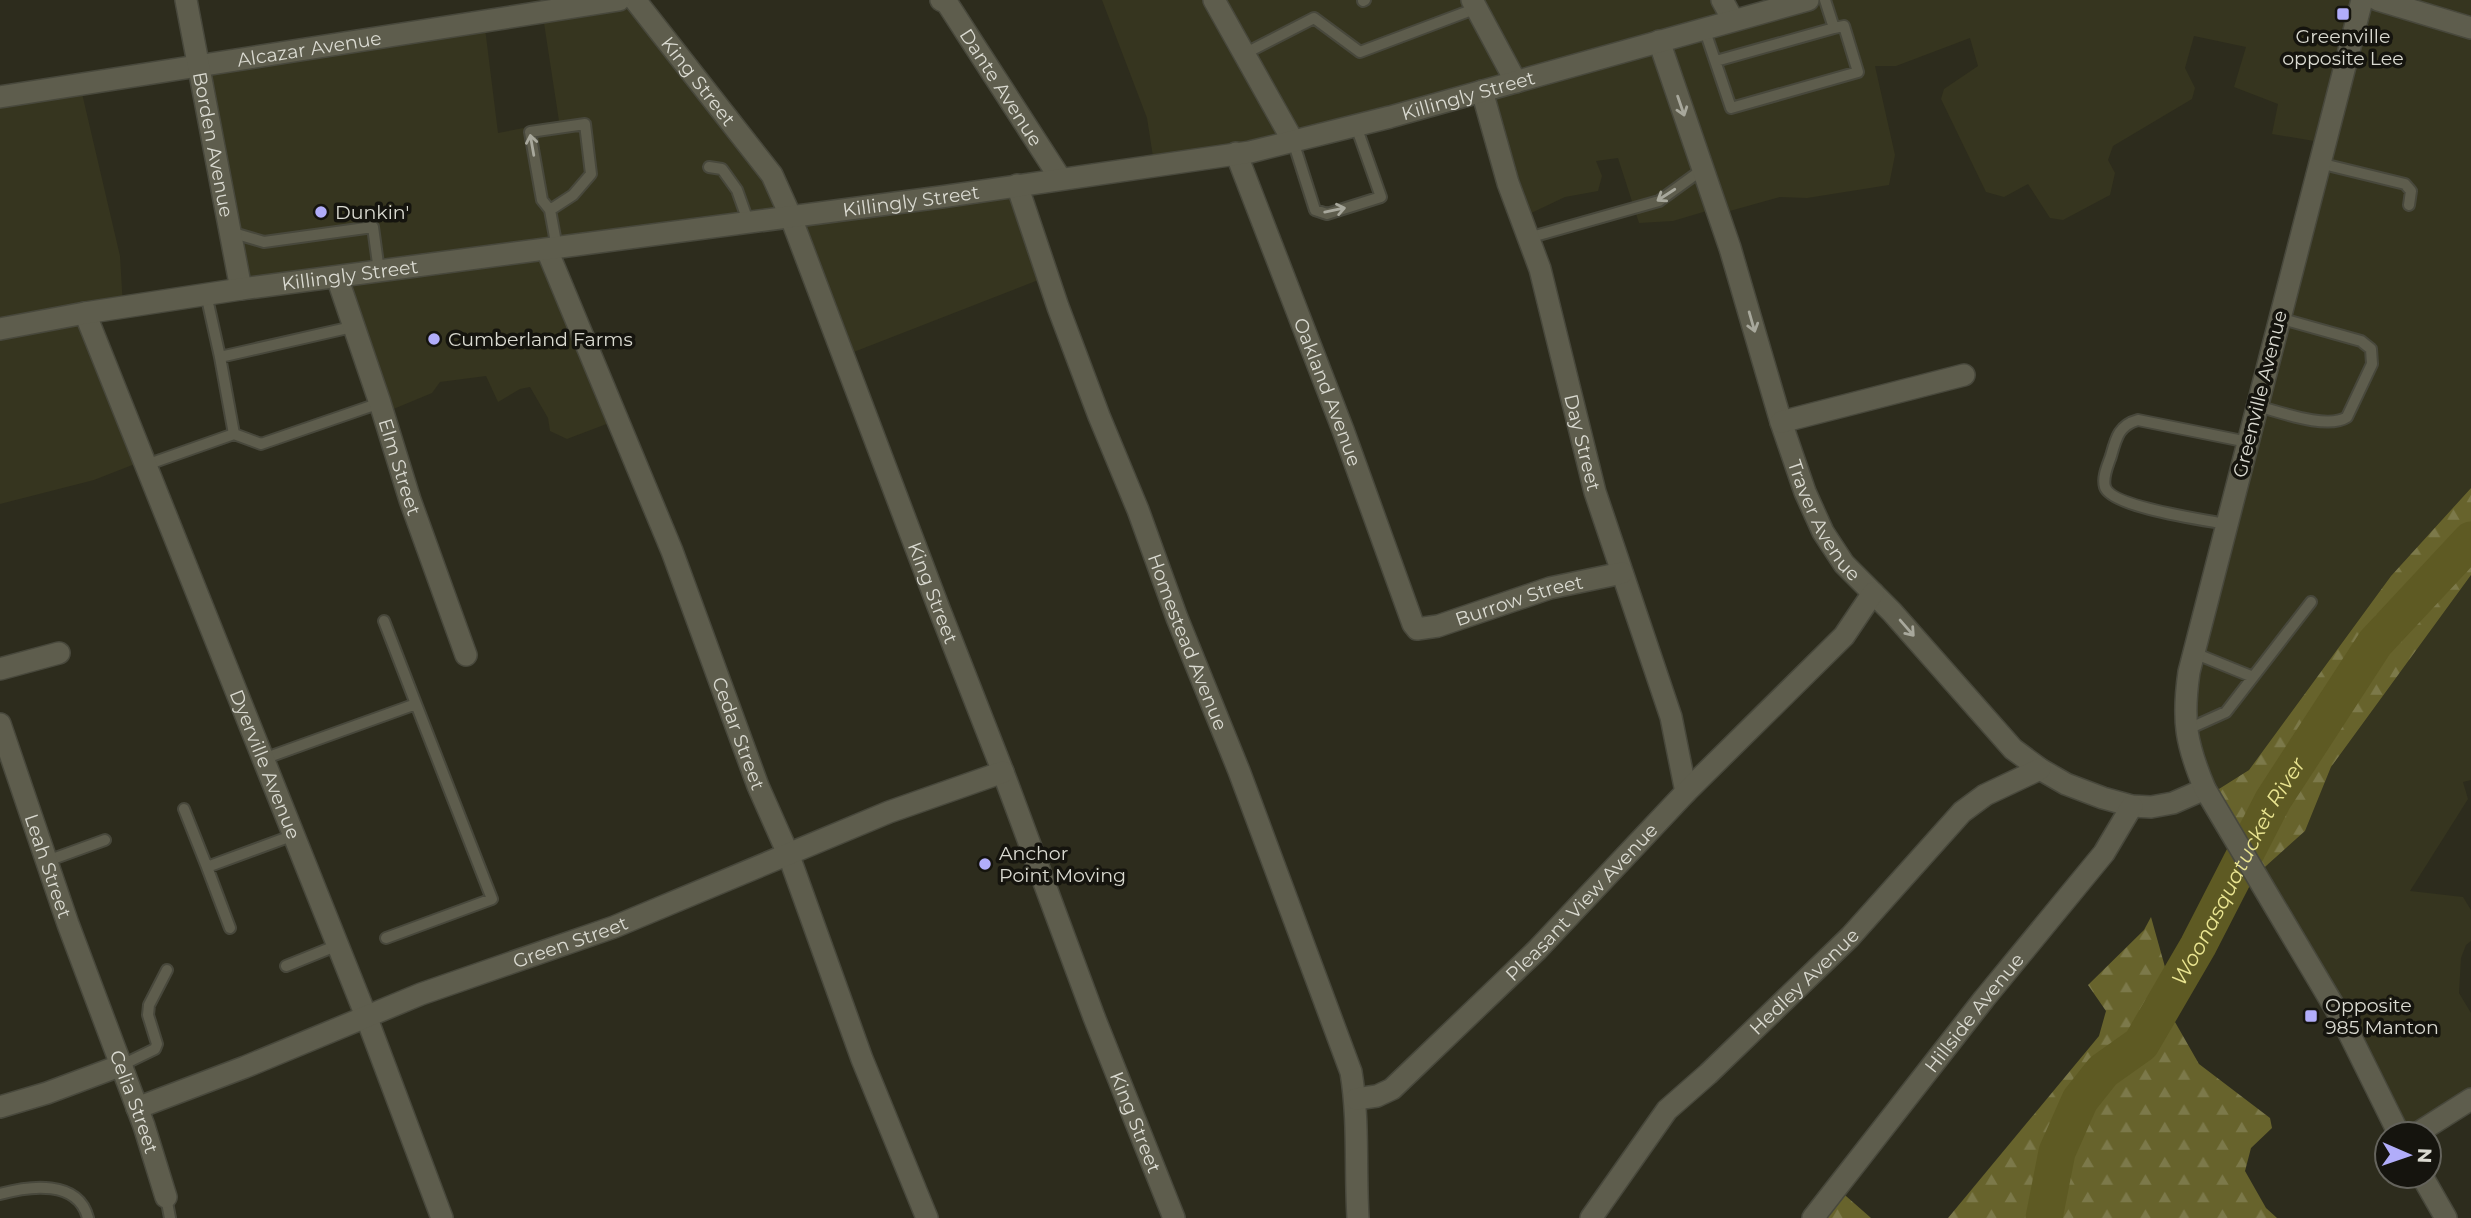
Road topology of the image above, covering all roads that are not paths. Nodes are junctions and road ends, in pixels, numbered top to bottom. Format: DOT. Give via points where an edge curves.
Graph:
graph roads {
  1 [pos="186,0"];
  2 [pos="619,0"];
  3 [pos="635,0"];
  4 [pos="1214,0"];
  5 [pos="1722,0"];
  6 [pos="1808,0"];
  7 [pos="1825,0"];
  8 [pos="2362,0"];
  9 [pos="2378,0"];
  10 [pos="945,1"];
  11 [pos="1474,4"];
  12 [pos="1733,20"];
  13 [pos="1704,28"];
  14 [pos="2471,28"];
  15 [pos="1834,29"];
  16 [pos="1659,41"];
  17 [pos="1244,54"];
  18 [pos="1716,61"];
  19 [pos="198,66"];
  20 [pos="1516,82"];
  21 [pos="1482,91"];
  22 [pos="0,97"];
  23 [pos="1356,126"];
  24 [pos="1293,141"];
  25 [pos="1236,153"];
  26 [pos="2319,163"];
  27 [pos="709,167"];
  28 [pos="1703,169"];
  29 [pos="1060,178"];
  30 [pos="1017,185"];
  31 [pos="2409,205"];
  32 [pos="550,210"];
  33 [pos="790,215"];
  34 [pos="748,221"];
  35 [pos="230,232"];
  36 [pos="1528,238"];
  37 [pos="552,249"];
  38 [pos="379,271"];
  39 [pos="337,277"];
  40 [pos="241,289"];
  41 [pos="206,294"];
  42 [pos="85,313"];
  43 [pos="2279,318"];
  44 [pos="352,327"];
  45 [pos="0,329"];
  46 [pos="220,357"];
  47 [pos="1964,375"];
  48 [pos="380,403"];
  49 [pos="2257,406"];
  50 [pos="1781,422"];
  51 [pos="234,433"];
  52 [pos="2248,442"];
  53 [pos="146,465"];
  54 [pos="2226,524"];
  55 [pos="1622,573"];
  56 [pos="1873,593"];
  57 [pos="2311,601"];
  58 [pos="384,621"];
  59 [pos="1417,629"];
  60 [pos="59,653"];
  61 [pos="2194,653"];
  62 [pos="466,655"];
  63 [pos="0,669"];
  64 [pos="2253,677"];
  65 [pos="416,705"];
  66 [pos="0,724"];
  67 [pos="2186,730"];
  68 [pos="263,759"];
  69 [pos="2040,769"];
  70 [pos="1003,772"];
  71 [pos="2205,789"];
  72 [pos="1686,792"];
  73 [pos="2132,806"];
  74 [pos="184,810"];
  75 [pos="294,835"];
  76 [pos="105,840"];
  77 [pos="789,856"];
  78 [pos="47,861"];
  79 [pos="207,867"];
  80 [pos="230,928"];
  81 [pos="386,939"];
  82 [pos="338,944"];
  83 [pos="286,965"];
  84 [pos="167,971"];
  85 [pos="99,1007"];
  86 [pos="366,1016"];
  87 [pos="122,1065"];
  88 [pos="1356,1099"];
  89 [pos="2471,1099"];
  90 [pos="0,1107"];
  91 [pos="137,1108"];
  92 [pos="2392,1120"];
  93 [pos="2438,1120"];
  94 [pos="2430,1190"];
  95 [pos="0,1194"];
  96 [pos="168,1208"];
  97 [pos="88,1218"];
  98 [pos="442,1218"];
  99 [pos="927,1218"];
  100 [pos="1174,1218"];
  101 [pos="1358,1218"];
  102 [pos="1591,1218"];
  103 [pos="1813,1218"];
  104 [pos="2446,1218"];
  1 -- 19 [label="street, Borden Avenue"];
  2 -- 19 [label="street, Alcazar Avenue"];
  3 -- 33 [label="street, King Street" via="772,175"];
  4 -- 17 [label="street"];
  5 -- 12 [label="street"];
  6 -- 12 [label="street, Killingly Street"];
  7 -- 15 [label="lane"];
  8 -- 26 [label="street, Greenville Avenue"];
  9 -- 14 [label="street"];
  10 -- 29 [label="street, Dante Avenue"];
  11 -- 17 [label="lane" via="1360,52 1314,18"];
  11 -- 20 [label="street"];
  12 -- 13 [label="street, Killingly Street"];
  13 -- 16 [label="street, Killingly Street"];
  13 -- 18 [label="lane"];
  15 -- 18 [label="lane"];
  15 -- 18 [label="lane" via="1844,26 1858,72 1731,108"];
  16 -- 20 [label="street, Killingly Street"];
  16 -- 28 [label="street, Traver Avenue, one-way"];
  17 -- 24 [label="street"];
  19 -- 22 [label="street, Alcazar Avenue"];
  19 -- 35 [label="street, Borden Avenue"];
  20 -- 21 [label="street, Killingly Street"];
  21 -- 23 [label="street, Killingly Street"];
  21 -- 36 [label="street, Day Street"];
  23 -- 24 [label="street, Killingly Street"];
  24 -- 23 [label="lane, one-way" via="1315,210 1327,214 1381,197"];
  24 -- 25 [label="street, Killingly Street"];
  25 -- 29 [label="street, Killingly Street"];
  25 -- 59 [label="street, Oakland Avenue"];
  26 -- 31 [label="lane" via="2405,184 2411,191"];
  26 -- 43 [label="street, Greenville Avenue"];
  27 -- 34 [label="lane" via="722,169 737,190"];
  28 -- 36 [label="lane, one-way" via="1659,201"];
  28 -- 50 [label="street, Traver Avenue, one-way"];
  29 -- 30 [label="street, Killingly Street"];
  30 -- 33 [label="street, Killingly Street"];
  30 -- 88 [label="street, Homestead Avenue" via="1062,320 1335,1028"];
  32 -- 32 [label="lane, one-way" via="542,200 530,132 585,124 591,174 573,195"];
  32 -- 37 [label="lane"];
  33 -- 34 [label="street, Killingly Street"];
  33 -- 70 [label="street, King Street"];
  34 -- 37 [label="street, Killingly Street"];
  35 -- 38 [label="lane" via="264,242 373,228"];
  35 -- 40 [label="street, Borden Avenue"];
  36 -- 55 [label="street, Day Street" via="1540,269 1595,492"];
  37 -- 38 [label="street, Killingly Street"];
  37 -- 77 [label="street, Cedar Street"];
  38 -- 39 [label="street, Killingly Street"];
  39 -- 40 [label="street, Killingly Street"];
  39 -- 44 [label="street, Elm Street"];
  40 -- 41 [label="street, Killingly Street"];
  41 -- 42 [label="street, Killingly Street"];
  41 -- 46 [label="lane"];
  42 -- 45 [label="street, Killingly Street"];
  42 -- 53 [label="street, Dyerville Avenue"];
  43 -- 49 [label="street, Greenville Avenue"];
  43 -- 49 [label="lane" via="2361,341 2371,349 2372,364 2347,417 2340,422"];
  44 -- 46 [label="lane"];
  44 -- 48 [label="street, Elm Street"];
  46 -- 51 [label="lane"];
  47 -- 50 [label="street"];
  48 -- 51 [label="lane" via="261,444"];
  48 -- 62 [label="street, Elm Street"];
  49 -- 52 [label="street, Greenville Avenue"];
  50 -- 56 [label="street, Traver Avenue" via="1823,532 1844,564"];
  51 -- 53 [label="lane"];
  52 -- 54 [label="street, Greenville Avenue"];
  52 -- 54 [label="lane" via="2138,420 2127,423 2118,434 2104,476 2105,489 2113,498"];
  53 -- 68 [label="street, Dyerville Avenue"];
  54 -- 61 [label="street, Greenville Avenue"];
  55 -- 59 [label="street, Burrow Street" via="1550,588"];
  55 -- 72 [label="street, Day Street" via="1671,717"];
  56 -- 69 [label="street, Traver Avenue, one-way" via="2013,749"];
  56 -- 72 [label="street, Pleasant View Avenue" via="1844,636"];
  57 -- 64 [label="lane"];
  58 -- 65 [label="lane"];
  60 -- 63 [label="street"];
  61 -- 64 [label="lane"];
  61 -- 67 [label="street, Greenville Avenue" via="2184,707"];
  64 -- 67 [label="lane" via="2226,712"];
  65 -- 68 [label="lane"];
  65 -- 81 [label="lane" via="492,899"];
  66 -- 78 [label="street, Leah Street"];
  67 -- 71 [label="street, Greenville Avenue"];
  68 -- 75 [label="street, Dyerville Avenue"];
  69 -- 73 [label="street, Traver Avenue" via="2078,789"];
  69 -- 102 [label="street, Hedley Avenue" via="1985,795 1962,812 1850,937 1667,1110"];
  70 -- 77 [label="street, Green Street" via="889,812"];
  70 -- 100 [label="street, King Street"];
  71 -- 73 [label="street, Traver Avenue" via="2173,803"];
  71 -- 92 [label="street, Greenville Avenue" via="2344,1023"];
  72 -- 88 [label="street, Pleasant View Avenue" via="1537,950 1392,1089"];
  73 -- 103 [label="street, Hillside Avenue" via="2104,853"];
  74 -- 79 [label="lane"];
  75 -- 79 [label="lane"];
  75 -- 82 [label="street, Dyerville Avenue"];
  76 -- 78 [label="lane"];
  77 -- 86 [label="street, Green Street" via="614,927"];
  77 -- 99 [label="street, Cedar Street" via="862,1059"];
  78 -- 85 [label="street, Leah Street"];
  79 -- 80 [label="lane"];
  82 -- 83 [label="lane"];
  82 -- 86 [label="street, Dyerville Avenue"];
  84 -- 87 [label="lane" via="149,1005 158,1044"];
  85 -- 87 [label="street, Celia Street"];
  86 -- 91 [label="street, Green Street"];
  86 -- 98 [label="street, Dyerville Avenue"];
  87 -- 90 [label="street"];
  87 -- 91 [label="street, Celia Street"];
  88 -- 101 [label="street"];
  89 -- 93 [label="street"];
  91 -- 96 [label="street, Celia Street"];
  94 -- 104 [label="street"];
  95 -- 97 [label="lane" via="51,1188 70,1194"];
}
